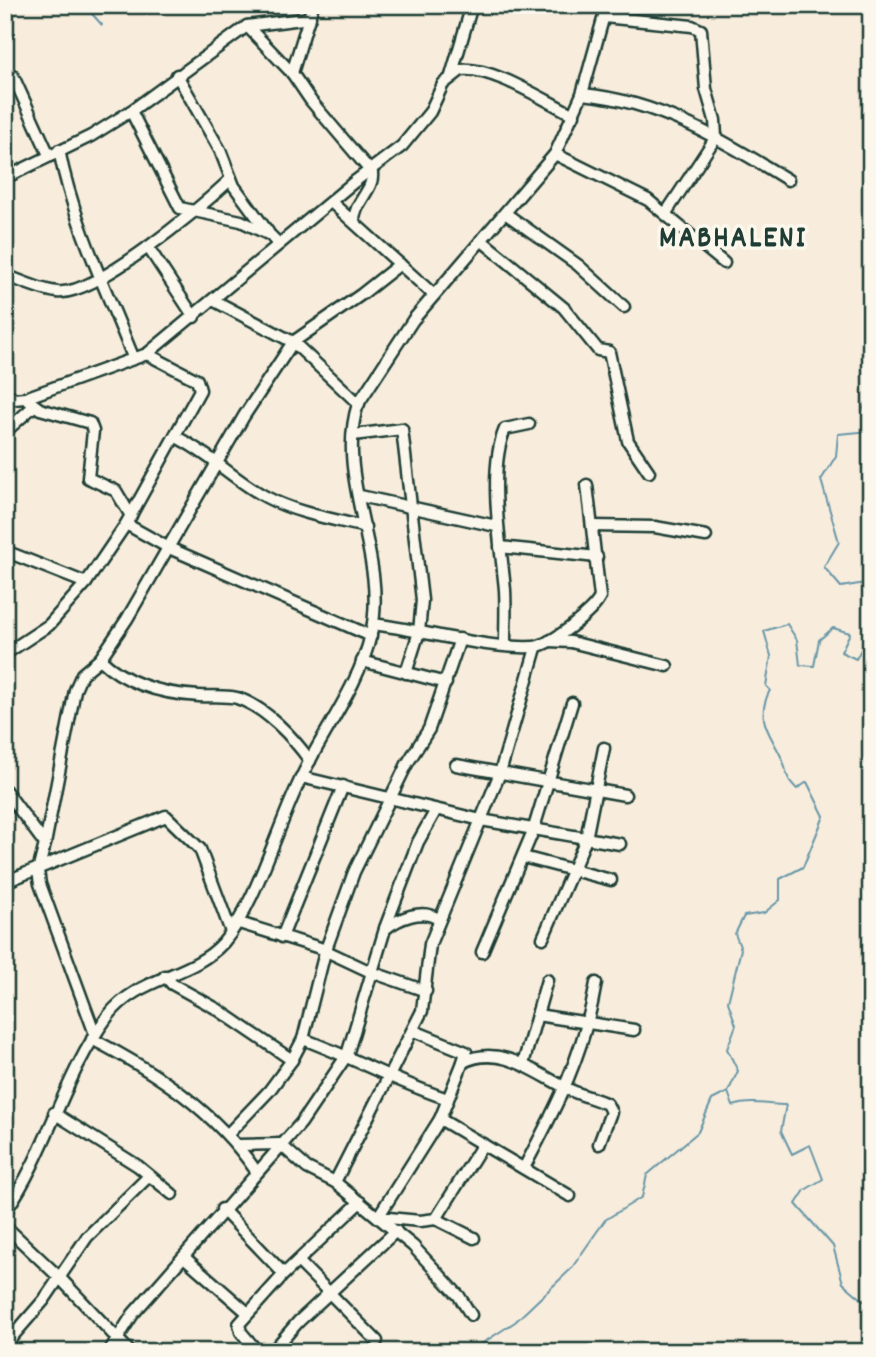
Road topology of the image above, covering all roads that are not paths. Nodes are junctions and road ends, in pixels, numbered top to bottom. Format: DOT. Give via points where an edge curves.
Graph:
graph roads {
  1 [pos="313,5"];
  2 [pos="471,5"];
  3 [pos="607,5"];
  4 [pos="604,17"];
  5 [pos="310,18"];
  6 [pos="247,26"];
  7 [pos="292,73"];
  8 [pos="177,75"];
  9 [pos="13,76"];
  10 [pos="451,76"];
  11 [pos="582,94"];
  12 [pos="131,111"];
  13 [pos="574,116"];
  14 [pos="716,137"];
  15 [pos="59,150"];
  16 [pos="555,154"];
  17 [pos="49,155"];
  18 [pos="371,171"];
  19 [pos="5,178"];
  20 [pos="231,179"];
  21 [pos="788,180"];
  22 [pos="331,202"];
  23 [pos="191,212"];
  24 [pos="505,213"];
  25 [pos="666,213"];
  26 [pos="354,221"];
  27 [pos="270,235"];
  28 [pos="481,240"];
  29 [pos="279,244"];
  30 [pos="148,247"];
  31 [pos="724,263"];
  32 [pos="400,264"];
  33 [pos="5,275"];
  34 [pos="100,280"];
  35 [pos="434,295"];
  36 [pos="213,300"];
  37 [pos="624,307"];
  38 [pos="194,317"];
  39 [pos="293,342"];
  40 [pos="147,354"];
  41 [pos="133,358"];
  42 [pos="5,392"];
  43 [pos="25,398"];
  44 [pos="359,404"];
  45 [pos="34,406"];
  46 [pos="529,424"];
  47 [pos="5,432"];
  48 [pos="352,435"];
  49 [pos="176,437"];
  50 [pos="219,463"];
  51 [pos="649,472"];
  52 [pos="587,485"];
  53 [pos="360,496"];
  54 [pos="413,509"];
  55 [pos="129,520"];
  56 [pos="496,526"];
  57 [pos="592,526"];
  58 [pos="365,527"];
  59 [pos="706,536"];
  60 [pos="499,547"];
  61 [pos="169,548"];
  62 [pos="5,551"];
  63 [pos="597,557"];
  64 [pos="86,583"];
  65 [pos="373,625"];
  66 [pos="419,632"];
  67 [pos="371,636"];
  68 [pos="460,639"];
  69 [pos="505,644"];
  70 [pos="541,645"];
  71 [pos="5,654"];
  72 [pos="100,659"];
  73 [pos="362,661"];
  74 [pos="667,666"];
  75 [pos="406,673"];
  76 [pos="446,683"];
  77 [pos="572,703"];
  78 [pos="604,748"];
  79 [pos="310,761"];
  80 [pos="456,765"];
  81 [pos="500,772"];
  82 [pos="301,777"];
  83 [pos="548,782"];
  84 [pos="343,786"];
  85 [pos="597,789"];
  86 [pos="5,790"];
  87 [pos="625,795"];
  88 [pos="389,799"];
  89 [pos="436,810"];
  90 [pos="481,820"];
  91 [pos="533,831"];
  92 [pos="586,839"];
  93 [pos="45,844"];
  94 [pos="620,844"];
  95 [pos="523,858"];
  96 [pos="575,869"];
  97 [pos="38,871"];
  98 [pos="611,880"];
  99 [pos="5,882"];
  100 [pos="438,919"];
  101 [pos="234,927"];
  102 [pos="385,929"];
  103 [pos="282,937"];
  104 [pos="543,938"];
  105 [pos="326,952"];
  106 [pos="482,952"];
  107 [pos="371,972"];
  108 [pos="165,976"];
  109 [pos="547,980"];
  110 [pos="596,983"];
  111 [pos="426,991"];
  112 [pos="537,1015"];
  113 [pos="589,1024"];
  114 [pos="634,1030"];
  115 [pos="414,1031"];
  116 [pos="94,1036"];
  117 [pos="303,1039"];
  118 [pos="347,1055"];
  119 [pos="292,1060"];
  120 [pos="463,1062"];
  121 [pos="523,1064"];
  122 [pos="388,1077"];
  123 [pos="566,1089"];
  124 [pos="448,1099"];
  125 [pos="54,1113"];
  126 [pos="440,1119"];
  127 [pos="228,1134"];
  128 [pos="280,1144"];
  129 [pos="483,1144"];
  130 [pos="598,1144"];
  131 [pos="238,1145"];
  132 [pos="524,1168"];
  133 [pos="256,1171"];
  134 [pos="149,1176"];
  135 [pos="335,1182"];
  136 [pos="173,1194"];
  137 [pos="570,1196"];
  138 [pos="360,1202"];
  139 [pos="222,1209"];
  140 [pos="5,1212"];
  141 [pos="378,1217"];
  142 [pos="436,1219"];
  143 [pos="5,1226"];
  144 [pos="396,1231"];
  145 [pos="474,1238"];
  146 [pos="184,1257"];
  147 [pos="298,1261"];
  148 [pos="284,1274"];
  149 [pos="61,1278"];
  150 [pos="329,1293"];
  151 [pos="248,1312"];
  152 [pos="471,1315"];
  153 [pos="117,1338"];
  154 [pos="377,1341"];
  155 [pos="5,1345"];
  156 [pos="109,1352"];
  157 [pos="130,1352"];
  158 [pos="258,1352"];
  159 [pos="272,1352"];
  1 -- 5 [label="street"];
  2 -- 10 [label="street"];
  3 -- 4 [label="street"];
  4 -- 11 [label="street"];
  4 -- 14 [label="street" via="701,30"];
  5 -- 6 [label="street"];
  5 -- 7 [label="street"];
  6 -- 7 [label="street"];
  6 -- 8 [label="street"];
  7 -- 18 [label="street"];
  8 -- 12 [label="street"];
  8 -- 20 [label="street" via="220,150"];
  9 -- 17 [label="street"];
  10 -- 13 [label="street" via="461,70 478,71"];
  10 -- 18 [label="street" via="402,146"];
  11 -- 13 [label="street"];
  11 -- 14 [label="street" via="630,100"];
  12 -- 15 [label="street"];
  12 -- 23 [label="street" via="177,204"];
  13 -- 16 [label="street"];
  14 -- 21 [label="street"];
  14 -- 25 [label="street"];
  15 -- 17 [label="street"];
  15 -- 34 [label="street" via="70,197"];
  16 -- 24 [label="street"];
  16 -- 25 [label="street"];
  17 -- 19 [label="street"];
  18 -- 22 [label="street"];
  18 -- 26 [label="street" via="372,182 358,203"];
  20 -- 23 [label="street"];
  20 -- 27 [label="street"];
  22 -- 26 [label="street"];
  22 -- 29 [label="street"];
  23 -- 27 [label="street" via="241,220"];
  23 -- 30 [label="street"];
  24 -- 28 [label="street"];
  24 -- 37 [label="street" via="578,265"];
  25 -- 31 [label="street"];
  26 -- 32 [label="street"];
  27 -- 29 [label="street"];
  28 -- 35 [label="street"];
  28 -- 51 [label="street" via="564,308 598,350 610,352 628,441"];
  29 -- 36 [label="street"];
  30 -- 34 [label="street"];
  30 -- 38 [label="street"];
  32 -- 35 [label="street"];
  32 -- 39 [label="street"];
  33 -- 34 [label="street" via="58,293"];
  34 -- 41 [label="street"];
  35 -- 44 [label="street" via="394,346"];
  36 -- 38 [label="street"];
  36 -- 39 [label="street"];
  38 -- 40 [label="street"];
  39 -- 44 [label="street"];
  39 -- 50 [label="street"];
  40 -- 41 [label="street"];
  40 -- 49 [label="street" via="201,384"];
  41 -- 43 [label="street"];
  42 -- 43 [label="street" via="14,399"];
  43 -- 45 [label="street"];
  44 -- 48 [label="street"];
  45 -- 47 [label="street"];
  45 -- 55 [label="street" via="92,425 88,478 116,491"];
  46 -- 56 [label="street" via="504,430"];
  48 -- 53 [label="street"];
  48 -- 54 [label="street" via="402,429"];
  49 -- 50 [label="street"];
  49 -- 55 [label="street"];
  50 -- 58 [label="street" via="268,498 309,514"];
  50 -- 61 [label="street"];
  52 -- 57 [label="street"];
  53 -- 54 [label="street"];
  53 -- 58 [label="street"];
  54 -- 56 [label="street"];
  54 -- 66 [label="street" via="421,582"];
  55 -- 61 [label="street"];
  55 -- 64 [label="street"];
  56 -- 60 [label="street"];
  57 -- 59 [label="street" via="655,527"];
  57 -- 63 [label="street"];
  58 -- 65 [label="street" via="374,575"];
  60 -- 63 [label="street"];
  60 -- 69 [label="street"];
  61 -- 67 [label="street"];
  61 -- 72 [label="street"];
  62 -- 64 [label="street"];
  63 -- 70 [label="street" via="600,600 568,630"];
  64 -- 71 [label="street" via="49,625"];
  65 -- 66 [label="street"];
  65 -- 67 [label="street"];
  66 -- 68 [label="street"];
  66 -- 75 [label="street"];
  67 -- 73 [label="street"];
  68 -- 69 [label="street"];
  68 -- 76 [label="street"];
  69 -- 70 [label="street"];
  70 -- 74 [label="street" via="571,642"];
  70 -- 81 [label="street"];
  72 -- 79 [label="street" via="117,674 155,689 246,702 289,736"];
  72 -- 93 [label="street" via="82,674 75,691"];
  73 -- 75 [label="street"];
  73 -- 79 [label="street"];
  75 -- 76 [label="street"];
  76 -- 88 [label="street" via="429,729"];
  77 -- 83 [label="street"];
  78 -- 85 [label="street"];
  79 -- 82 [label="street"];
  80 -- 81 [label="street"];
  81 -- 83 [label="street"];
  81 -- 90 [label="street"];
  82 -- 84 [label="street"];
  82 -- 101 [label="street"];
  83 -- 85 [label="street"];
  83 -- 91 [label="street"];
  84 -- 88 [label="street"];
  84 -- 103 [label="street"];
  85 -- 87 [label="street"];
  85 -- 92 [label="street"];
  86 -- 93 [label="street"];
  88 -- 89 [label="street"];
  88 -- 105 [label="street" via="354,872"];
  89 -- 90 [label="street"];
  89 -- 102 [label="street" via="418,842"];
  90 -- 91 [label="street"];
  90 -- 100 [label="street"];
  91 -- 92 [label="street"];
  91 -- 95 [label="street"];
  92 -- 94 [label="street"];
  92 -- 96 [label="street"];
  93 -- 97 [label="street"];
  95 -- 96 [label="street"];
  95 -- 106 [label="street"];
  96 -- 98 [label="street"];
  96 -- 104 [label="street"];
  97 -- 99 [label="street"];
  97 -- 101 [label="street" via="166,816 201,849"];
  97 -- 116 [label="street"];
  100 -- 102 [label="street" via="417,915"];
  100 -- 111 [label="street" via="430,944"];
  101 -- 103 [label="street"];
  101 -- 108 [label="street" via="206,957"];
  102 -- 107 [label="street"];
  103 -- 105 [label="street"];
  105 -- 107 [label="street"];
  105 -- 117 [label="street"];
  107 -- 111 [label="street"];
  107 -- 118 [label="street"];
  108 -- 116 [label="street" via="125,997"];
  108 -- 119 [label="street"];
  109 -- 112 [label="street"];
  110 -- 113 [label="street"];
  111 -- 115 [label="street"];
  112 -- 113 [label="street"];
  112 -- 121 [label="street"];
  113 -- 114 [label="street"];
  113 -- 123 [label="street"];
  115 -- 120 [label="street" via="466,1052"];
  115 -- 122 [label="street"];
  116 -- 125 [label="street"];
  116 -- 127 [label="street" via="184,1094"];
  117 -- 118 [label="street"];
  117 -- 119 [label="street"];
  118 -- 122 [label="street"];
  118 -- 128 [label="street" via="301,1123"];
  119 -- 127 [label="street"];
  120 -- 121 [label="street" via="478,1055"];
  120 -- 124 [label="street"];
  121 -- 123 [label="street"];
  122 -- 124 [label="street"];
  122 -- 135 [label="street"];
  123 -- 130 [label="street" via="610,1107"];
  123 -- 132 [label="street"];
  124 -- 126 [label="street"];
  125 -- 134 [label="street"];
  125 -- 140 [label="street"];
  126 -- 129 [label="street"];
  126 -- 141 [label="street"];
  127 -- 131 [label="street"];
  128 -- 131 [label="street"];
  128 -- 133 [label="street"];
  128 -- 135 [label="street" via="303,1166"];
  129 -- 132 [label="street"];
  129 -- 142 [label="street"];
  131 -- 133 [label="street"];
  132 -- 137 [label="street"];
  133 -- 139 [label="street"];
  134 -- 136 [label="street"];
  134 -- 149 [label="street" via="87,1237"];
  135 -- 138 [label="street"];
  138 -- 141 [label="street"];
  138 -- 147 [label="street"];
  139 -- 146 [label="street"];
  139 -- 148 [label="street"];
  141 -- 142 [label="street"];
  141 -- 144 [label="street"];
  142 -- 145 [label="street"];
  143 -- 149 [label="street"];
  144 -- 150 [label="street"];
  144 -- 152 [label="street" via="442,1277"];
  146 -- 151 [label="street"];
  146 -- 153 [label="street"];
  147 -- 148 [label="street"];
  147 -- 150 [label="street"];
  148 -- 151 [label="street"];
  149 -- 153 [label="street"];
  149 -- 155 [label="street"];
  150 -- 154 [label="street"];
  150 -- 159 [label="street"];
  151 -- 158 [label="street" via="238,1327"];
  153 -- 156 [label="street"];
  153 -- 157 [label="street"];
}
